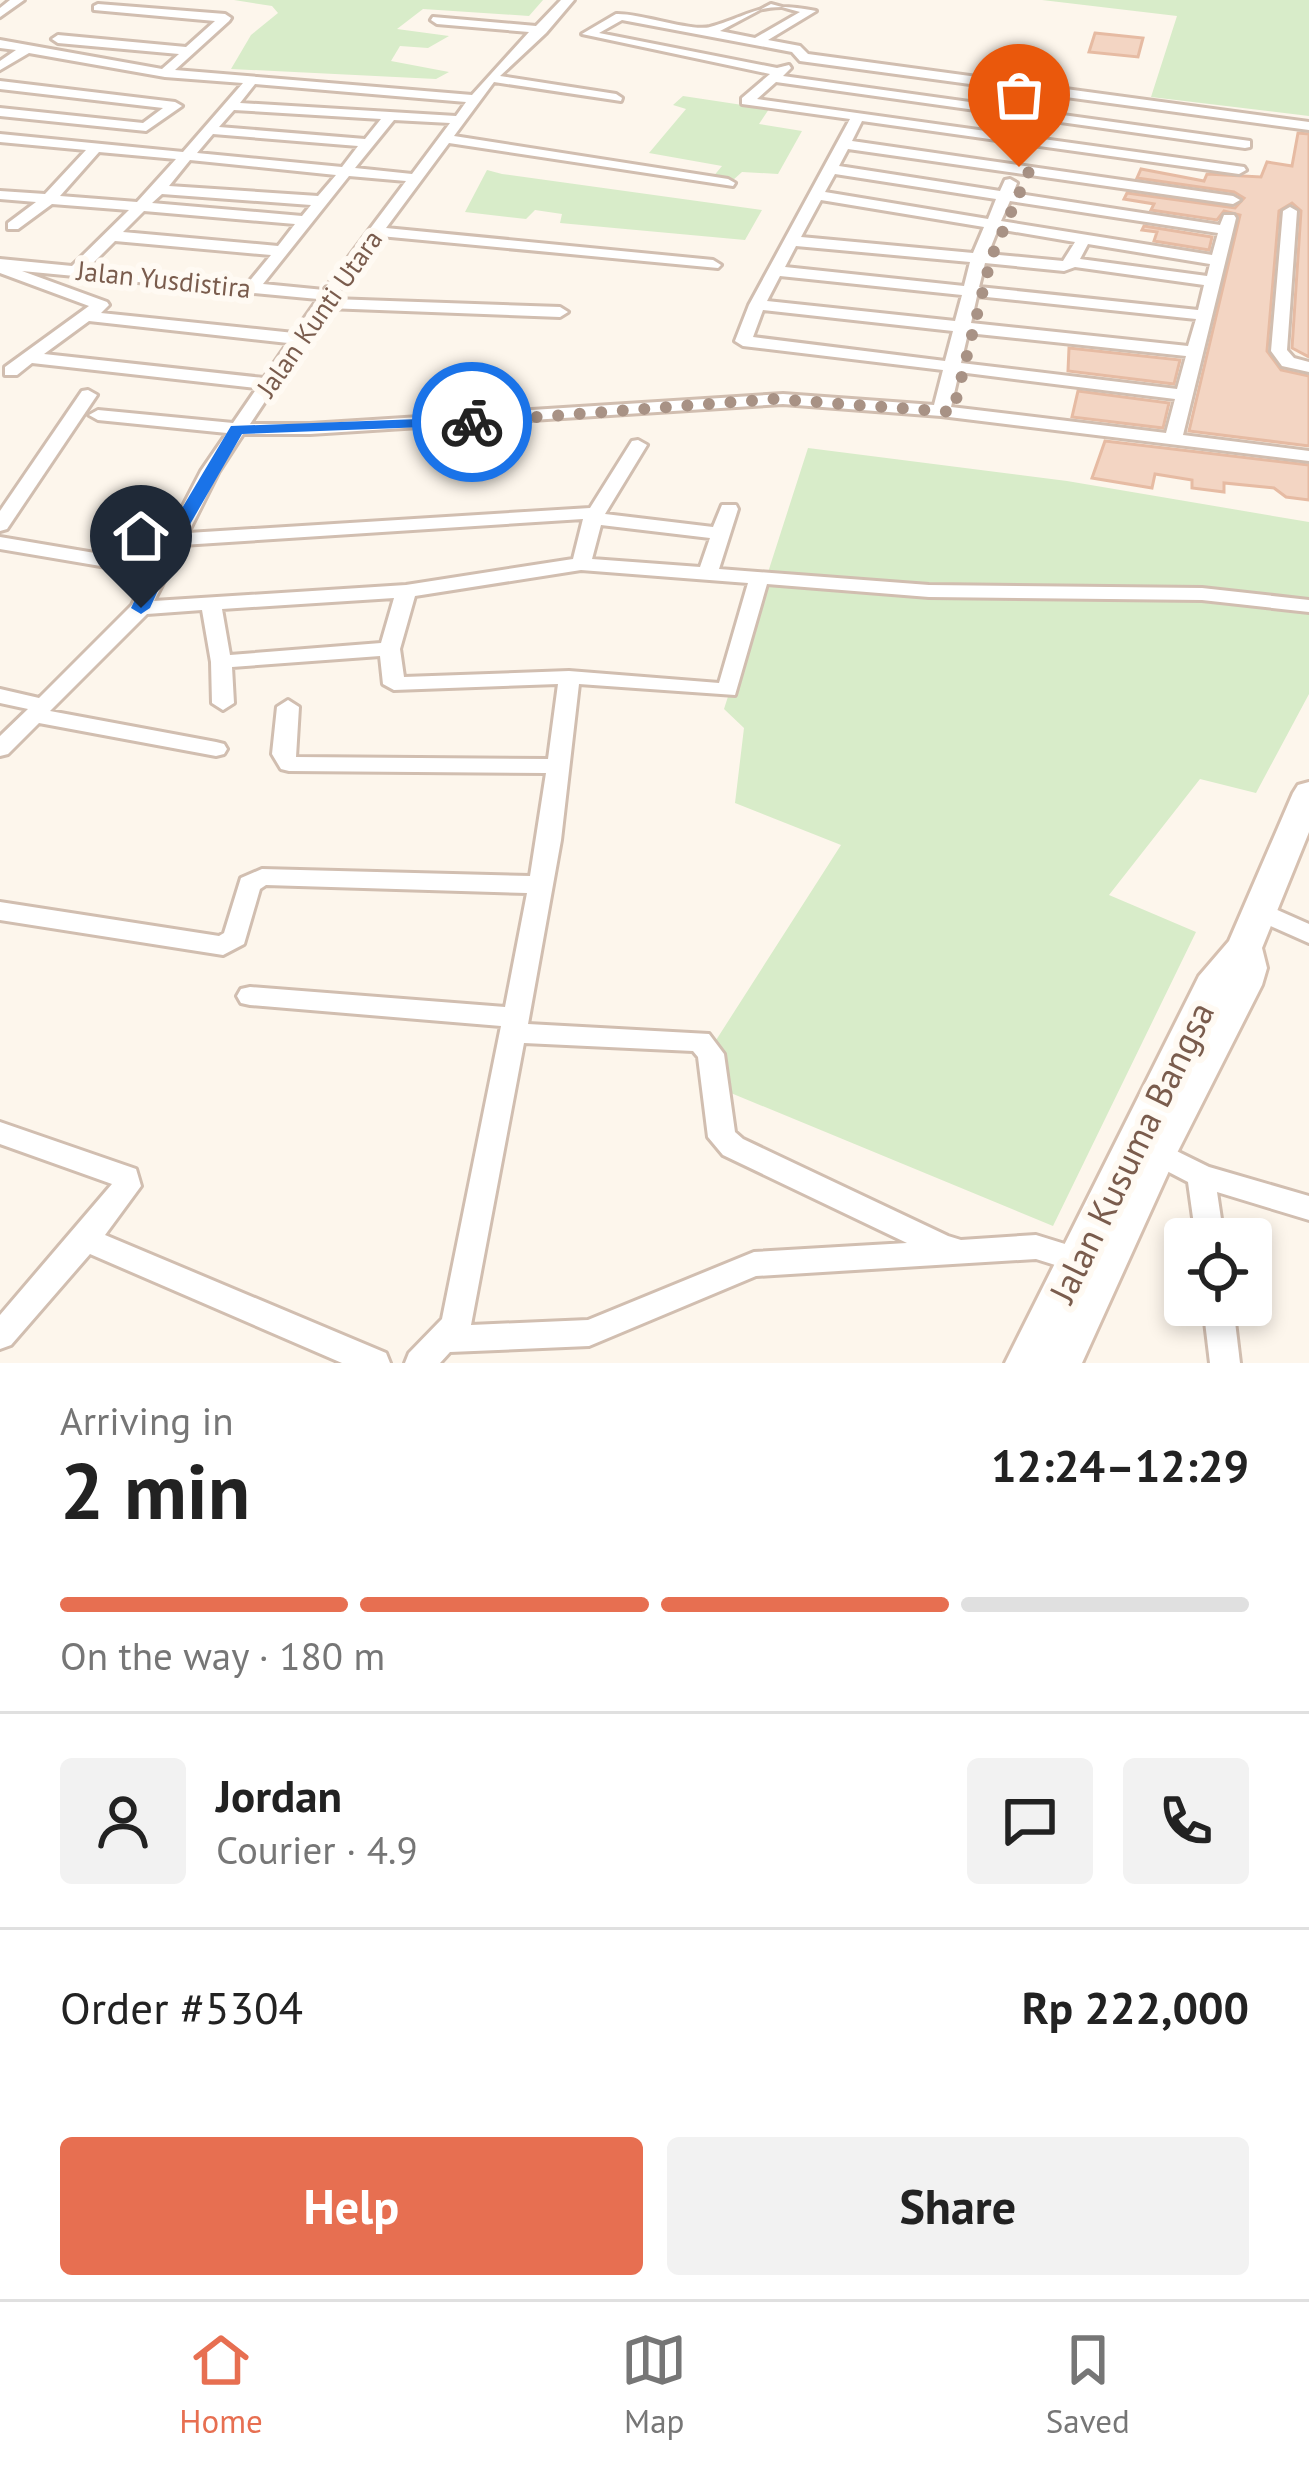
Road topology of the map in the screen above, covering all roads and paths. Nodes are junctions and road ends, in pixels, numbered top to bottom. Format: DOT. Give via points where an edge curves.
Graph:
graph roads {
  1 [pos="18,0"];
  2 [pos="180,0"];
  3 [pos="770,0"];
  4 [pos="103,4"];
  5 [pos="168,11"];
  6 [pos="565,11"];
  7 [pos="0,13"];
  8 [pos="85,18"];
  9 [pos="437,20"];
  10 [pos="588,20"];
  11 [pos="604,22"];
  12 [pos="71,28"];
  13 [pos="542,30"];
  14 [pos="706,34"];
  15 [pos="58,39"];
  16 [pos="755,43"];
  17 [pos="0,44"];
  18 [pos="34,50"];
  19 [pos="189,51"];
  20 [pos="800,57"];
  21 [pos="0,67"];
  22 [pos="165,73"];
  23 [pos="775,75"];
  24 [pos="490,78"];
  25 [pos="250,83"];
  26 [pos="0,85"];
  27 [pos="1061,92"];
  28 [pos="616,98"];
  29 [pos="474,99"];
  30 [pos="231,106"];
  31 [pos="0,112"];
  32 [pos="390,116"];
  33 [pos="858,117"];
  34 [pos="1049,117"];
  35 [pos="1247,118"];
  36 [pos="458,120"];
  37 [pos="102,124"];
  38 [pos="1309,126"];
  39 [pos="210,130"];
  40 [pos="0,138"];
  41 [pos="443,138"];
  42 [pos="1038,142"];
  43 [pos="367,143"];
  44 [pos="843,144"];
  45 [pos="1245,144"];
  46 [pos="72,148"];
  47 [pos="93,151"];
  48 [pos="186,158"];
  49 [pos="1024,168"];
  50 [pos="831,169"];
  51 [pos="1239,170"];
  52 [pos="345,172"];
  53 [pos="414,178"];
  54 [pos="728,183"];
  55 [pos="158,189"];
  56 [pos="3,194"];
  57 [pos="819,195"];
  58 [pos="1010,195"];
  59 [pos="50,199"];
  60 [pos="1233,200"];
  61 [pos="322,201"];
  62 [pos="140,208"];
  63 [pos="1290,211"];
  64 [pos="306,221"];
  65 [pos="997,224"];
  66 [pos="13,226"];
  67 [pos="1226,230"];
  68 [pos="376,231"];
  69 [pos="113,236"];
  70 [pos="1085,237"];
  71 [pos="792,241"];
  72 [pos="280,251"];
  73 [pos="985,258"];
  74 [pos="1218,261"];
  75 [pos="1070,262"];
  76 [pos="0,264"];
  77 [pos="713,265"];
  78 [pos="77,270"];
  79 [pos="778,271"];
  80 [pos="1212,281"];
  81 [pos="252,288"];
  82 [pos="977,292"];
  83 [pos="325,299"];
  84 [pos="757,305"];
  85 [pos="560,312"];
  86 [pos="1202,315"];
  87 [pos="86,316"];
  88 [pos="968,328"];
  89 [pos="300,339"];
  90 [pos="1193,352"];
  91 [pos="32,358"];
  92 [pos="958,366"];
  93 [pos="1309,367"];
  94 [pos="4,374"];
  95 [pos="271,384"];
  96 [pos="1185,394"];
  97 [pos="88,395"];
  98 [pos="947,411"];
  99 [pos="98,416"];
  100 [pos="236,429"];
  101 [pos="1173,440"];
  102 [pos="638,446"];
  103 [pos="1309,456"];
  104 [pos="729,509"];
  105 [pos="595,516"];
  106 [pos="0,525"];
  107 [pos="720,534"];
  108 [pos="172,540"];
  109 [pos="0,543"];
  110 [pos="581,564"];
  111 [pos="160,570"];
  112 [pos="708,572"];
  113 [pos="759,577"];
  114 [pos="406,591"];
  115 [pos="211,603"];
  116 [pos="1309,606"];
  117 [pos="141,608"];
  118 [pos="390,650"];
  119 [pos="221,662"];
  120 [pos="569,676"];
  121 [pos="0,696"];
  122 [pos="223,703"];
  123 [pos="288,707"];
  124 [pos="38,710"];
  125 [pos="216,748"];
  126 [pos="0,749"];
  127 [pos="558,766"];
  128 [pos="1309,793"];
  129 [pos="539,885"];
  130 [pos="1257,910"];
  131 [pos="0,911"];
  132 [pos="1309,934"];
  133 [pos="250,996"];
  134 [pos="515,1025"];
  135 [pos="0,1133"];
  136 [pos="1147,1147"];
  137 [pos="1202,1176"];
  138 [pos="1309,1208"];
  139 [pos="1207,1218"];
  140 [pos="85,1238"];
  141 [pos="961,1252"];
  142 [pos="1090,1264"];
  143 [pos="1221,1326"];
  144 [pos="0,1336"];
  145 [pos="446,1339"];
  146 [pos="375,1363"];
  147 [pos="420,1363"];
  148 [pos="1027,1363"];
  149 [pos="1060,1363"];
  150 [pos="1226,1363"];
  1 -- 7 [label="street"];
  2 -- 5 [label="street"];
  3 -- 14 [label="street"];
  3 -- 16 [label="street" via="810,11"];
  4 -- 5 [label="street"];
  4 -- 8 [label="street"];
  5 -- 19 [label="street" via="225,17"];
  6 -- 13 [label="street, Jalan Kunti Utara"];
  9 -- 13 [label="street"];
  10 -- 11 [label="street"];
  11 -- 14 [label="street" via="618,16"];
  11 -- 23 [label="street" via="588,35"];
  12 -- 15 [label="street"];
  13 -- 24 [label="street, Jalan Kunti Utara"];
  14 -- 16 [label="street"];
  15 -- 18 [label="street"];
  15 -- 19 [label="street"];
  16 -- 20 [label="street" via="799,50"];
  17 -- 18 [label="street"];
  18 -- 21 [label="street"];
  18 -- 22 [label="street"];
  19 -- 22 [label="street"];
  20 -- 23 [label="street"];
  20 -- 27 [label="street"];
  22 -- 25 [label="street"];
  23 -- 33 [label="street" via="747,101"];
  23 -- 34 [label="street"];
  24 -- 28 [label="street"];
  24 -- 29 [label="street, Jalan Kunti Utara"];
  25 -- 29 [label="street"];
  25 -- 30 [label="street"];
  26 -- 37 [label="street" via="175,106 152,126"];
  27 -- 34 [label="street"];
  27 -- 35 [label="street"];
  29 -- 36 [label="street, Jalan Kunti Utara"];
  30 -- 32 [label="street"];
  30 -- 39 [label="street"];
  31 -- 37 [label="street"];
  32 -- 36 [label="street"];
  32 -- 43 [label="street"];
  33 -- 42 [label="street"];
  33 -- 44 [label="street"];
  34 -- 42 [label="street"];
  34 -- 45 [label="street"];
  35 -- 38 [label="street"];
  35 -- 45 [label="street"];
  36 -- 41 [label="street, Jalan Kunti Utara"];
  37 -- 46 [label="street"];
  39 -- 43 [label="street"];
  39 -- 48 [label="street"];
  40 -- 46 [label="street"];
  41 -- 53 [label="street, Jalan Kunti Utara"];
  41 -- 54 [label="street"];
  42 -- 49 [label="street"];
  42 -- 51 [label="street"];
  43 -- 52 [label="street"];
  44 -- 49 [label="street"];
  44 -- 50 [label="street"];
  45 -- 51 [label="street"];
  46 -- 47 [label="street"];
  47 -- 48 [label="street"];
  47 -- 59 [label="street"];
  48 -- 52 [label="street"];
  48 -- 55 [label="street"];
  49 -- 58 [label="street"];
  49 -- 60 [label="street"];
  50 -- 57 [label="street"];
  50 -- 58 [label="street"];
  51 -- 60 [label="street"];
  52 -- 53 [label="street"];
  52 -- 61 [label="street"];
  53 -- 68 [label="street, Jalan Kunti Utara"];
  55 -- 61 [label="street"];
  55 -- 62 [label="street"];
  56 -- 59 [label="street"];
  57 -- 65 [label="street"];
  57 -- 71 [label="street"];
  58 -- 65 [label="street"];
  58 -- 67 [label="street"];
  59 -- 62 [label="street"];
  59 -- 66 [label="street"];
  60 -- 67 [label="street"];
  61 -- 64 [label="street"];
  62 -- 64 [label="street"];
  62 -- 69 [label="street"];
  63 -- 93 [label="street" via="1279,351"];
  64 -- 72 [label="street"];
  65 -- 70 [label="street"];
  65 -- 73 [label="street"];
  67 -- 74 [label="street"];
  68 -- 77 [label="street"];
  68 -- 83 [label="street, Jalan Kunti Utara"];
  69 -- 72 [label="street"];
  69 -- 78 [label="street"];
  70 -- 74 [label="street"];
  70 -- 75 [label="street"];
  71 -- 73 [label="street"];
  71 -- 79 [label="street"];
  72 -- 81 [label="street"];
  73 -- 75 [label="street"];
  73 -- 82 [label="street"];
  74 -- 80 [label="street"];
  75 -- 80 [label="street"];
  76 -- 78 [label="street, Jalan Yusdistira"];
  76 -- 87 [label="street" via="101,304"];
  78 -- 81 [label="street, Jalan Yusdistira"];
  79 -- 82 [label="street"];
  79 -- 84 [label="street"];
  80 -- 86 [label="street"];
  81 -- 83 [label="street, Jalan Yusdistira"];
  82 -- 86 [label="street"];
  82 -- 88 [label="street"];
  83 -- 85 [label="street, Jalan Yusdistira"];
  83 -- 89 [label="street, Jalan Kunti Utara"];
  84 -- 88 [label="street"];
  84 -- 92 [label="street" via="741,339 748,343"];
  86 -- 90 [label="street"];
  87 -- 89 [label="street"];
  87 -- 91 [label="street"];
  88 -- 90 [label="street"];
  88 -- 92 [label="street"];
  89 -- 95 [label="street, Jalan Kunti Utara"];
  90 -- 96 [label="street"];
  91 -- 94 [label="street"];
  91 -- 95 [label="street"];
  92 -- 96 [label="street"];
  92 -- 98 [label="street"];
  95 -- 100 [label="street, Jalan Kunti Utara"];
  96 -- 101 [label="street"];
  97 -- 106 [label="street"];
  98 -- 100 [label="street" via="774,399"];
  98 -- 101 [label="street"];
  99 -- 100 [label="street"];
  100 -- 108 [label="street, Jalan Kunti Utara"];
  101 -- 103 [label="street"];
  102 -- 105 [label="street"];
  104 -- 107 [label="street"];
  105 -- 107 [label="street"];
  105 -- 108 [label="street"];
  105 -- 110 [label="street"];
  107 -- 112 [label="street"];
  108 -- 111 [label="street, Jalan Kunti Utara"];
  109 -- 111 [label="street"];
  110 -- 112 [label="street"];
  110 -- 114 [label="street"];
  111 -- 117 [label="street, Jalan Kunti Utara"];
  112 -- 113 [label="street"];
  113 -- 116 [label="street" via="929,591 1234,596"];
  113 -- 120 [label="street" via="728,690"];
  114 -- 115 [label="street"];
  114 -- 118 [label="street"];
  115 -- 117 [label="street"];
  115 -- 119 [label="street"];
  117 -- 124 [label="street, Jalan Kunti Utara"];
  118 -- 119 [label="street"];
  118 -- 120 [label="street" via="391,681 401,685"];
  119 -- 122 [label="street"];
  120 -- 127 [label="street"];
  121 -- 124 [label="street"];
  123 -- 127 [label="street" via="290,764"];
  124 -- 125 [label="street"];
  124 -- 126 [label="street, Jalan Kunti Utara"];
  127 -- 129 [label="street"];
  128 -- 130 [label="street, Jalan Kusuma Bangsa"];
  129 -- 131 [label="street" via="262,877 249,884 235,938 223,946"];
  129 -- 134 [label="street"];
  130 -- 132 [label="street"];
  130 -- 136 [label="street, Jalan Kusuma Bangsa" via="1244,949 1244,985"];
  133 -- 134 [label="street"];
  134 -- 141 [label="street" via="700,1041 711,1054 726,1142"];
  134 -- 145 [label="street" via="456,1325"];
  135 -- 140 [label="street" via="127,1177"];
  136 -- 137 [label="street"];
  136 -- 142 [label="street, Jalan Kusuma Bangsa"];
  137 -- 138 [label="street"];
  137 -- 139 [label="street"];
  140 -- 144 [label="street"];
  140 -- 146 [label="street"];
  141 -- 142 [label="street" via="1036,1246"];
  141 -- 145 [label="street" via="754,1264 589,1333"];
  142 -- 148 [label="street, Jalan Kusuma Bangsa"];
  142 -- 149 [label="street, Jalan Kusuma Bangsa"];
  143 -- 150 [label="street"];
  145 -- 147 [label="street"];
}
